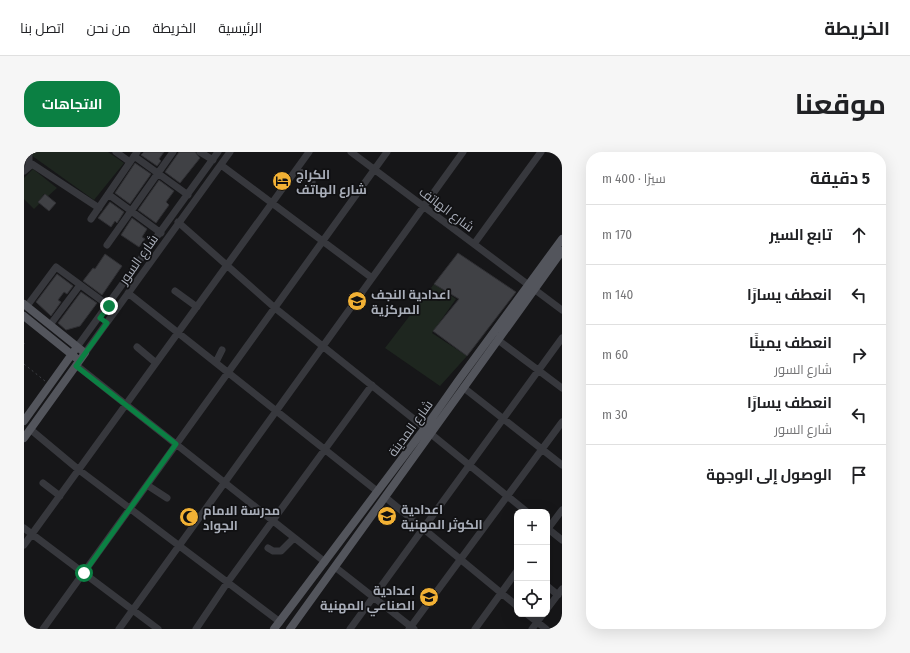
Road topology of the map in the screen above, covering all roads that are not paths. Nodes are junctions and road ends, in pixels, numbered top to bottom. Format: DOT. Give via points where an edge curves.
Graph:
graph roads {
  1 [pos="29,152"];
  2 [pos="116,152"];
  3 [pos="173,152"];
  4 [pos="200,152"];
  5 [pos="218,152"];
  6 [pos="230,152"];
  7 [pos="309,152"];
  8 [pos="350,152"];
  9 [pos="387,152"];
  10 [pos="463,152"];
  11 [pos="541,152"];
  12 [pos="134,157"];
  13 [pos="212,160"];
  14 [pos="221,164"];
  15 [pos="27,169"];
  16 [pos="297,169"];
  17 [pos="374,170"];
  18 [pos="158,173"];
  19 [pos="312,182"];
  20 [pos="108,194"];
  21 [pos="188,195"];
  22 [pos="272,204"];
  23 [pos="424,207"];
  24 [pos="99,208"];
  25 [pos="132,212"];
  26 [pos="91,219"];
  27 [pos="178,222"];
  28 [pos="161,233"];
  29 [pos="562,239"];
  30 [pos="322,242"];
  31 [pos="474,244"];
  32 [pos="107,245"];
  33 [pos="562,251"];
  34 [pos="226,266"];
  35 [pos="372,278"];
  36 [pos="80,285"];
  37 [pos="531,287"];
  38 [pos="175,291"];
  39 [pos="128,294"];
  40 [pos="26,305"];
  41 [pos="109,306"];
  42 [pos="197,307"];
  43 [pos="275,308"];
  44 [pos="562,310"];
  45 [pos="24,316"];
  46 [pos="100,318"];
  47 [pos="107,323"];
  48 [pos="50,325"];
  49 [pos="178,332"];
  50 [pos="562,338"];
  51 [pos="498,340"];
  52 [pos="324,346"];
  53 [pos="77,347"];
  54 [pos="137,347"];
  55 [pos="222,350"];
  56 [pos="85,353"];
  57 [pos="72,354"];
  58 [pos="216,362"];
  59 [pos="78,363"];
  60 [pos="156,363"];
  61 [pos="539,370"];
  62 [pos="228,372"];
  63 [pos="372,384"];
  64 [pos="464,388"];
  65 [pos="562,388"];
  66 [pos="126,404"];
  67 [pos="276,411"];
  68 [pos="504,419"];
  69 [pos="24,421"];
  70 [pos="562,422"];
  71 [pos="30,429"];
  72 [pos="428,431"];
  73 [pos="24,438"];
  74 [pos="176,444"];
  75 [pos="542,449"];
  76 [pos="324,450"];
  77 [pos="470,465"];
  78 [pos="562,465"];
  79 [pos="79,470"];
  80 [pos="43,483"];
  81 [pos="225,483"];
  82 [pos="147,485"];
  83 [pos="377,491"];
  84 [pos="60,496"];
  85 [pos="508,496"];
  86 [pos="385,497"];
  87 [pos="167,498"];
  88 [pos="130,509"];
  89 [pos="523,509"];
  90 [pos="562,510"];
  91 [pos="273,521"];
  92 [pos="550,525"];
  93 [pos="24,528"];
  94 [pos="422,529"];
  95 [pos="550,531"];
  96 [pos="32,534"];
  97 [pos="294,538"];
  98 [pos="562,540"];
  99 [pos="24,545"];
  100 [pos="179,546"];
  101 [pos="268,548"];
  102 [pos="460,560"];
  103 [pos="325,562"];
  104 [pos="335,567"];
  105 [pos="84,573"];
  106 [pos="514,575"];
  107 [pos="227,583"];
  108 [pos="550,587"];
  109 [pos="560,592"];
  110 [pos="501,593"];
  111 [pos="374,596"];
  112 [pos="514,604"];
  113 [pos="550,605"];
  114 [pos="133,610"];
  115 [pos="531,617"];
  116 [pos="542,617"];
  117 [pos="280,622"];
  118 [pos="538,622"];
  119 [pos="24,625"];
  120 [pos="292,628"];
  121 [pos="412,628"];
  122 [pos="29,629"];
  123 [pos="43,629"];
  124 [pos="119,629"];
  125 [pos="158,629"];
  126 [pos="196,629"];
  127 [pos="274,629"];
  128 [pos="350,629"];
  129 [pos="475,629"];
  130 [pos="532,629"];
  131 [pos="546,629"];
  1 -- 15 [label="street"];
  2 -- 12 [label="street"];
  3 -- 18 [label="street"];
  4 -- 13 [label="street"];
  5 -- 13 [label="street, شارع السور"];
  6 -- 14 [label="street, شارع السور"];
  7 -- 16 [label="street"];
  8 -- 17 [label="street, شارع الهاتف"];
  9 -- 17 [label="street"];
  10 -- 23 [label="street"];
  11 -- 31 [label="street"];
  12 -- 18 [label="street"];
  12 -- 20 [label="street"];
  13 -- 21 [label="street, شارع السور"];
  14 -- 22 [label="street"];
  14 -- 27 [label="street, شارع السور"];
  15 -- 24 [label="street" via="32,164"];
  16 -- 19 [label="street"];
  16 -- 22 [label="street"];
  17 -- 23 [label="street, شارع الهاتف"];
  17 -- 30 [label="street"];
  18 -- 21 [label="street"];
  18 -- 25 [label="street"];
  20 -- 24 [label="street"];
  20 -- 25 [label="street"];
  21 -- 28 [label="street, شارع السور"];
  22 -- 30 [label="street"];
  22 -- 34 [label="street"];
  23 -- 31 [label="street, شارع الهاتف"];
  23 -- 35 [label="street"];
  24 -- 26 [label="street"];
  25 -- 28 [label="street"];
  25 -- 32 [label="street"];
  27 -- 34 [label="street"];
  27 -- 39 [label="street, شارع السور"];
  28 -- 41 [label="street, شارع السور"];
  29 -- 37 [label="main road, شارع المدينة"];
  30 -- 35 [label="street"];
  30 -- 43 [label="street"];
  31 -- 37 [label="street, شارع الهاتف"];
  33 -- 37 [label="main road, شارع المدينة"];
  34 -- 42 [label="street"];
  34 -- 43 [label="street"];
  35 -- 52 [label="street"];
  36 -- 40 [label="street" via="56,267"];
  36 -- 41 [label="street"];
  36 -- 48 [label="street"];
  37 -- 44 [label="street, شارع الهاتف"];
  37 -- 51 [label="main road, شارع المدينة"];
  37 -- 72 [label="main road, شارع المدينة" via="458,381"];
  38 -- 42 [label="street"];
  39 -- 47 [label="street, شارع السور"];
  39 -- 49 [label="street"];
  40 -- 48 [label="main road"];
  41 -- 46 [label="street, شارع السور"];
  42 -- 49 [label="street"];
  43 -- 52 [label="street"];
  43 -- 62 [label="street"];
  45 -- 57 [label="main road"];
  46 -- 47 [label="street"];
  46 -- 53 [label="street, شارع السور"];
  47 -- 56 [label="street, شارع السور"];
  48 -- 53 [label="main road"];
  49 -- 58 [label="street"];
  49 -- 60 [label="street"];
  50 -- 61 [label="street"];
  51 -- 61 [label="street"];
  51 -- 64 [label="main road, شارع المدينة"];
  52 -- 63 [label="street"];
  52 -- 67 [label="street"];
  53 -- 56 [label="main road"];
  53 -- 57 [label="main road, شارع السور"];
  54 -- 60 [label="street"];
  55 -- 58 [label="street"];
  56 -- 59 [label="main road, شارع السور"];
  57 -- 59 [label="main road"];
  57 -- 69 [label="main road, شارع السور"];
  58 -- 62 [label="street"];
  59 -- 66 [label="street"];
  59 -- 71 [label="main road, شارع السور"];
  60 -- 66 [label="street"];
  61 -- 65 [label="street"];
  61 -- 68 [label="street"];
  62 -- 67 [label="street"];
  62 -- 74 [label="street"];
  63 -- 72 [label="street"];
  63 -- 76 [label="street"];
  64 -- 68 [label="street"];
  64 -- 72 [label="main road, شارع المدينة"];
  66 -- 74 [label="street"];
  66 -- 79 [label="street"];
  67 -- 76 [label="street"];
  67 -- 81 [label="street"];
  68 -- 75 [label="street"];
  68 -- 77 [label="street"];
  70 -- 75 [label="street"];
  71 -- 73 [label="main road, شارع السور"];
  71 -- 79 [label="street"];
  72 -- 77 [label="street"];
  72 -- 83 [label="main road, شارع المدينة"];
  72 -- 86 [label="main road, شارع المدينة"];
  74 -- 81 [label="street"];
  74 -- 82 [label="street"];
  75 -- 78 [label="street"];
  75 -- 85 [label="street"];
  76 -- 83 [label="street"];
  76 -- 91 [label="street"];
  77 -- 85 [label="street"];
  77 -- 94 [label="street"];
  79 -- 84 [label="street"];
  79 -- 88 [label="street"];
  80 -- 84 [label="street"];
  81 -- 91 [label="street"];
  81 -- 100 [label="street"];
  82 -- 87 [label="street"];
  82 -- 88 [label="street"];
  83 -- 103 [label="main road, شارع المدينة"];
  84 -- 96 [label="street"];
  85 -- 89 [label="street"];
  85 -- 102 [label="street"];
  86 -- 94 [label="street"];
  86 -- 104 [label="main road, شارع المدينة"];
  88 -- 100 [label="street"];
  88 -- 105 [label="street"];
  90 -- 92 [label="street"];
  91 -- 97 [label="street"];
  91 -- 107 [label="street"];
  93 -- 96 [label="street"];
  94 -- 102 [label="street"];
  94 -- 111 [label="street"];
  95 -- 98 [label="street"];
  96 -- 99 [label="street"];
  96 -- 105 [label="street"];
  97 -- 101 [label="street" via="281,551 272,551"];
  97 -- 103 [label="street"];
  100 -- 107 [label="street"];
  100 -- 114 [label="street"];
  102 -- 110 [label="street"];
  102 -- 121 [label="street"];
  103 -- 117 [label="main road, شارع المدينة"];
  104 -- 111 [label="street"];
  104 -- 120 [label="main road, شارع المدينة"];
  105 -- 114 [label="street"];
  105 -- 123 [label="street"];
  106 -- 110 [label="street"];
  107 -- 117 [label="street"];
  107 -- 126 [label="street"];
  108 -- 109 [label="street"];
  109 -- 113 [label="street"];
  110 -- 112 [label="street"];
  110 -- 129 [label="street"];
  111 -- 121 [label="street"];
  111 -- 128 [label="street"];
  114 -- 124 [label="street"];
  114 -- 125 [label="street"];
  115 -- 118 [label="street"];
  116 -- 118 [label="street"];
  117 -- 127 [label="main road, شارع المدينة"];
  118 -- 130 [label="street"];
  118 -- 131 [label="street"];
  119 -- 122 [label="street"];
}
